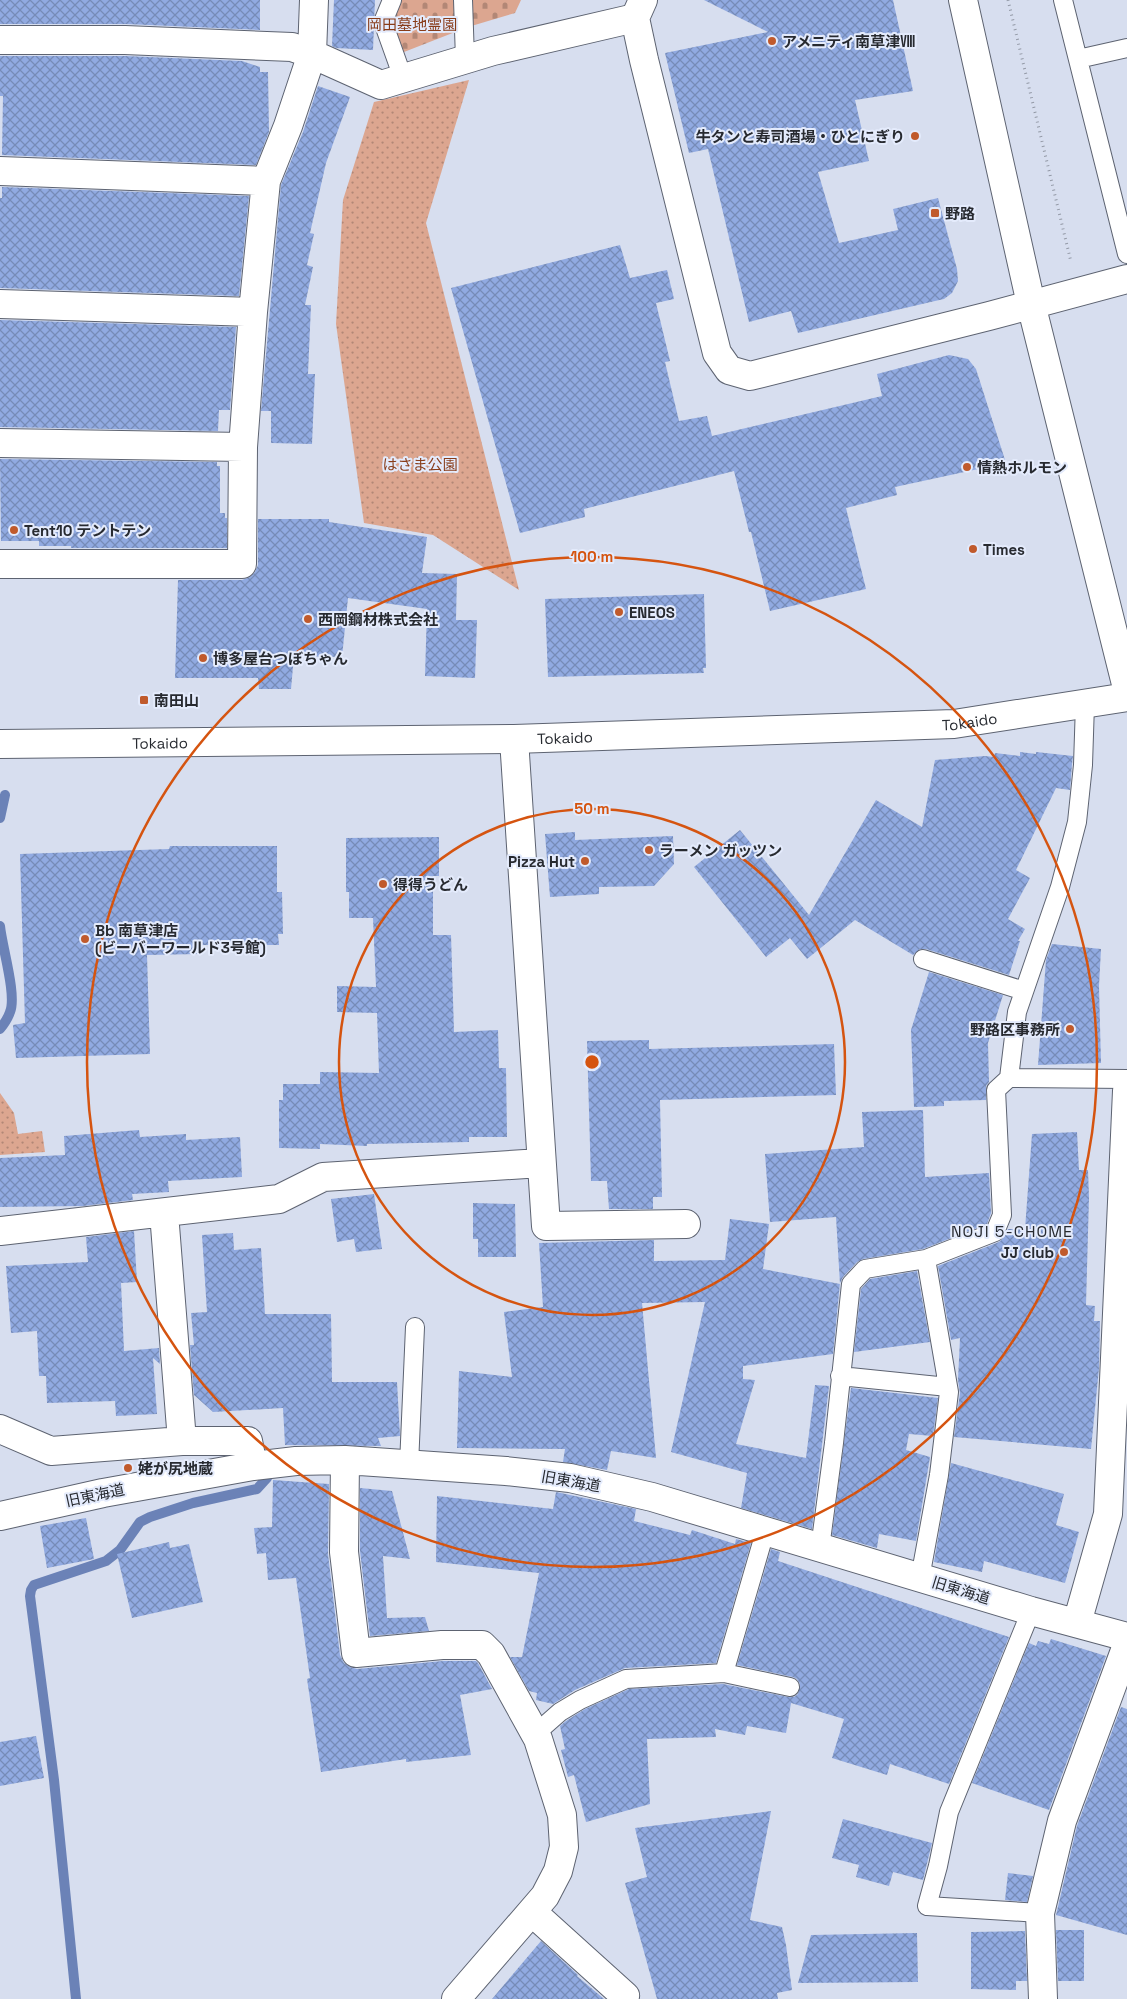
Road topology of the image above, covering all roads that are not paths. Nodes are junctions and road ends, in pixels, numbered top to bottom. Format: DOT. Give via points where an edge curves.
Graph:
graph roads {
  1 [pos="314,0"];
  2 [pos="392,0"];
  3 [pos="463,0"];
  4 [pos="963,0"];
  5 [pos="1063,0"];
  6 [pos="639,9"];
  7 [pos="0,40"];
  8 [pos="1127,48"];
  9 [pos="312,54"];
  10 [pos="465,59"];
  11 [pos="1078,59"];
  12 [pos="403,78"];
  13 [pos="0,171"];
  14 [pos="266,181"];
  15 [pos="1127,254"];
  16 [pos="1127,279"];
  17 [pos="0,304"];
  18 [pos="1031,304"];
  19 [pos="253,312"];
  20 [pos="0,442"];
  21 [pos="243,447"];
  22 [pos="0,564"];
  23 [pos="1127,688"];
  24 [pos="1127,697"];
  25 [pos="1085,704"];
  26 [pos="514,739"];
  27 [pos="0,744"];
  28 [pos="923,959"];
  29 [pos="1024,990"];
  30 [pos="1009,1078"];
  31 [pos="1127,1079"];
  32 [pos="1127,1091"];
  33 [pos="541,1163"];
  34 [pos="164,1213"];
  35 [pos="686,1224"];
  36 [pos="0,1231"];
  37 [pos="926,1259"];
  38 [pos="415,1327"];
  39 [pos="840,1376"];
  40 [pos="948,1387"];
  41 [pos="0,1429"];
  42 [pos="182,1441"];
  43 [pos="345,1460"];
  44 [pos="409,1465"];
  45 [pos="252,1466"];
  46 [pos="0,1516"];
  47 [pos="765,1532"];
  48 [pos="820,1548"];
  49 [pos="920,1578"];
  50 [pos="1031,1612"];
  51 [pos="1076,1623"];
  52 [pos="1127,1637"];
  53 [pos="1127,1645"];
  54 [pos="724,1673"];
  55 [pos="790,1687"];
  56 [pos="535,1734"];
  57 [pos="532,1912"];
  58 [pos="1040,1913"];
  59 [pos="456,1999"];
  60 [pos="624,1999"];
  61 [pos="1043,1999"];
  1 -- 9 [label="main road"];
  2 -- 12 [label="lane" via="383,22"];
  3 -- 10 [label="lane"];
  4 -- 18 [label="main road"];
  5 -- 11 [label="lane"];
  6 -- 10 [label="main road"];
  6 -- 18 [label="main road" via="646,70 717,353 729,370 750,376"];
  7 -- 9 [label="main road" via="292,47"];
  8 -- 11 [label="lane"];
  9 -- 12 [label="main road" via="381,84"];
  9 -- 14 [label="main road"];
  10 -- 12 [label="main road"];
  11 -- 15 [label="lane"];
  13 -- 14 [label="main road"];
  14 -- 19 [label="main road"];
  16 -- 18 [label="main road"];
  17 -- 19 [label="main road"];
  18 -- 23 [label="main road"];
  19 -- 21 [label="main road"];
  20 -- 21 [label="main road"];
  21 -- 22 [label="main road" via="242,564"];
  24 -- 25 [label="main road, Tokaido"];
  25 -- 26 [label="main road, Tokaido" via="954,724"];
  25 -- 29 [label="lane" via="1077,822 1060,887"];
  26 -- 27 [label="main road, Tokaido"];
  26 -- 33 [label="main road"];
  28 -- 29 [label="lane"];
  29 -- 30 [label="lane" via="1017,1012"];
  30 -- 31 [label="lane"];
  30 -- 37 [label="lane" via="996,1090 1002,1214 996,1232"];
  32 -- 51 [label="main road" via="1108,1514"];
  33 -- 34 [label="main road" via="323,1177 279,1199"];
  33 -- 35 [label="main road" via="546,1226"];
  34 -- 36 [label="main road"];
  34 -- 42 [label="main road"];
  37 -- 39 [label="lane" via="865,1268 851,1284"];
  37 -- 40 [label="lane"];
  38 -- 44 [label="lane"];
  39 -- 40 [label="lane"];
  39 -- 48 [label="lane"];
  40 -- 49 [label="lane" via="939,1475"];
  41 -- 42 [label="main road" via="50,1451"];
  42 -- 45 [label="main road" via="248,1441"];
  43 -- 44 [label="main road, 旧東海道"];
  43 -- 45 [label="main road, 旧東海道"];
  43 -- 56 [label="main road" via="344,1552 356,1653 442,1645 482,1645 491,1654"];
  44 -- 47 [label="main road, 旧東海道" via="570,1478 652,1497"];
  45 -- 46 [label="main road, 旧東海道" via="103,1493"];
  47 -- 48 [label="main road, 旧東海道"];
  47 -- 54 [label="lane"];
  48 -- 49 [label="main road, 旧東海道"];
  49 -- 50 [label="main road, 旧東海道"];
  50 -- 51 [label="main road, 旧東海道"];
  50 -- 58 [label="lane" via="949,1812 927,1906"];
  51 -- 52 [label="main road, 旧東海道"];
  53 -- 58 [label="main road" via="1062,1821"];
  54 -- 55 [label="lane"];
  54 -- 56 [label="lane" via="626,1679 560,1712"];
  56 -- 57 [label="main road" via="562,1815 564,1847 558,1871"];
  57 -- 59 [label="main road"];
  57 -- 60 [label="main road" via="625,1996"];
  58 -- 61 [label="main road"];
}
